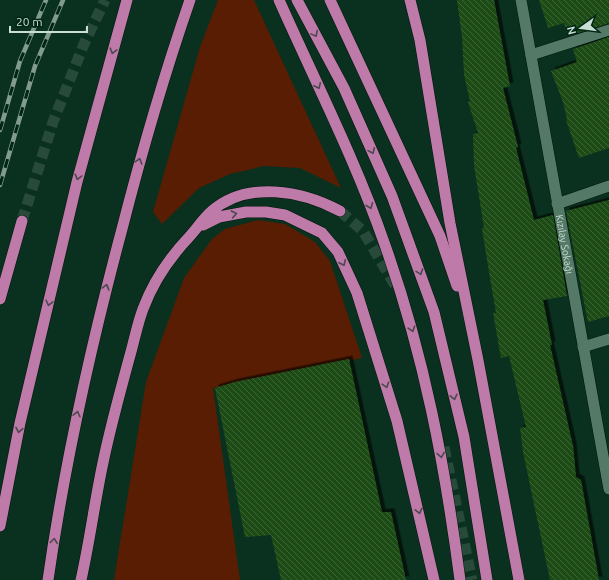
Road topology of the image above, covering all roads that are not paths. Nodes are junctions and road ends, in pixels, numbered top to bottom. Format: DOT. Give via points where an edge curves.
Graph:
graph roads {
  1 [pos="126,0"];
  2 [pos="190,0"];
  3 [pos="279,0"];
  4 [pos="297,0"];
  5 [pos="330,0"];
  6 [pos="410,0"];
  7 [pos="521,0"];
  8 [pos="609,30"];
  9 [pos="531,55"];
  10 [pos="609,186"];
  11 [pos="557,204"];
  12 [pos="340,211"];
  13 [pos="22,221"];
  14 [pos="197,228"];
  15 [pos="0,299"];
  16 [pos="609,339"];
  17 [pos="583,347"];
  18 [pos="478,360"];
  19 [pos="609,489"];
  20 [pos="0,526"];
  21 [pos="48,580"];
  22 [pos="80,580"];
  23 [pos="434,580"];
  24 [pos="460,580"];
  25 [pos="487,580"];
  26 [pos="518,580"];
  1 -- 20 [label="highway, one-way" via="77,182 20,423"];
  21 -- 2 [label="highway, one-way" via="70,444 104,292 136,172"];
  3 -- 24 [label="highway, one-way" via="365,193 385,244 418,348 435,422"];
  4 -- 25 [label="highway, one-way" via="344,88 392,196 434,312 464,438"];
  5 -- 18 [label="highway" via="440,236 463,302"];
  6 -- 18 [label="highway" via="420,40 450,223"];
  7 -- 9 [label="street, Kızılay Sokağı"];
  8 -- 9 [label="street"];
  9 -- 11 [label="street, Kızılay Sokağı"];
  10 -- 11 [label="street"];
  11 -- 17 [label="street, Kızılay Sokağı"];
  12 -- 14 [label="highway" via="306,196 260,192 226,202 212,211"];
  13 -- 15 [label="highway"];
  14 -- 22 [label="highway" via="160,274 143,309 104,459"];
  14 -- 23 [label="highway, one-way" via="219,217 246,212 285,215 322,234 338,252 357,293 397,421"];
  16 -- 17 [label="street"];
  17 -- 19 [label="street, Kızılay Sokağı"];
  18 -- 26 [label="highway"];
}
